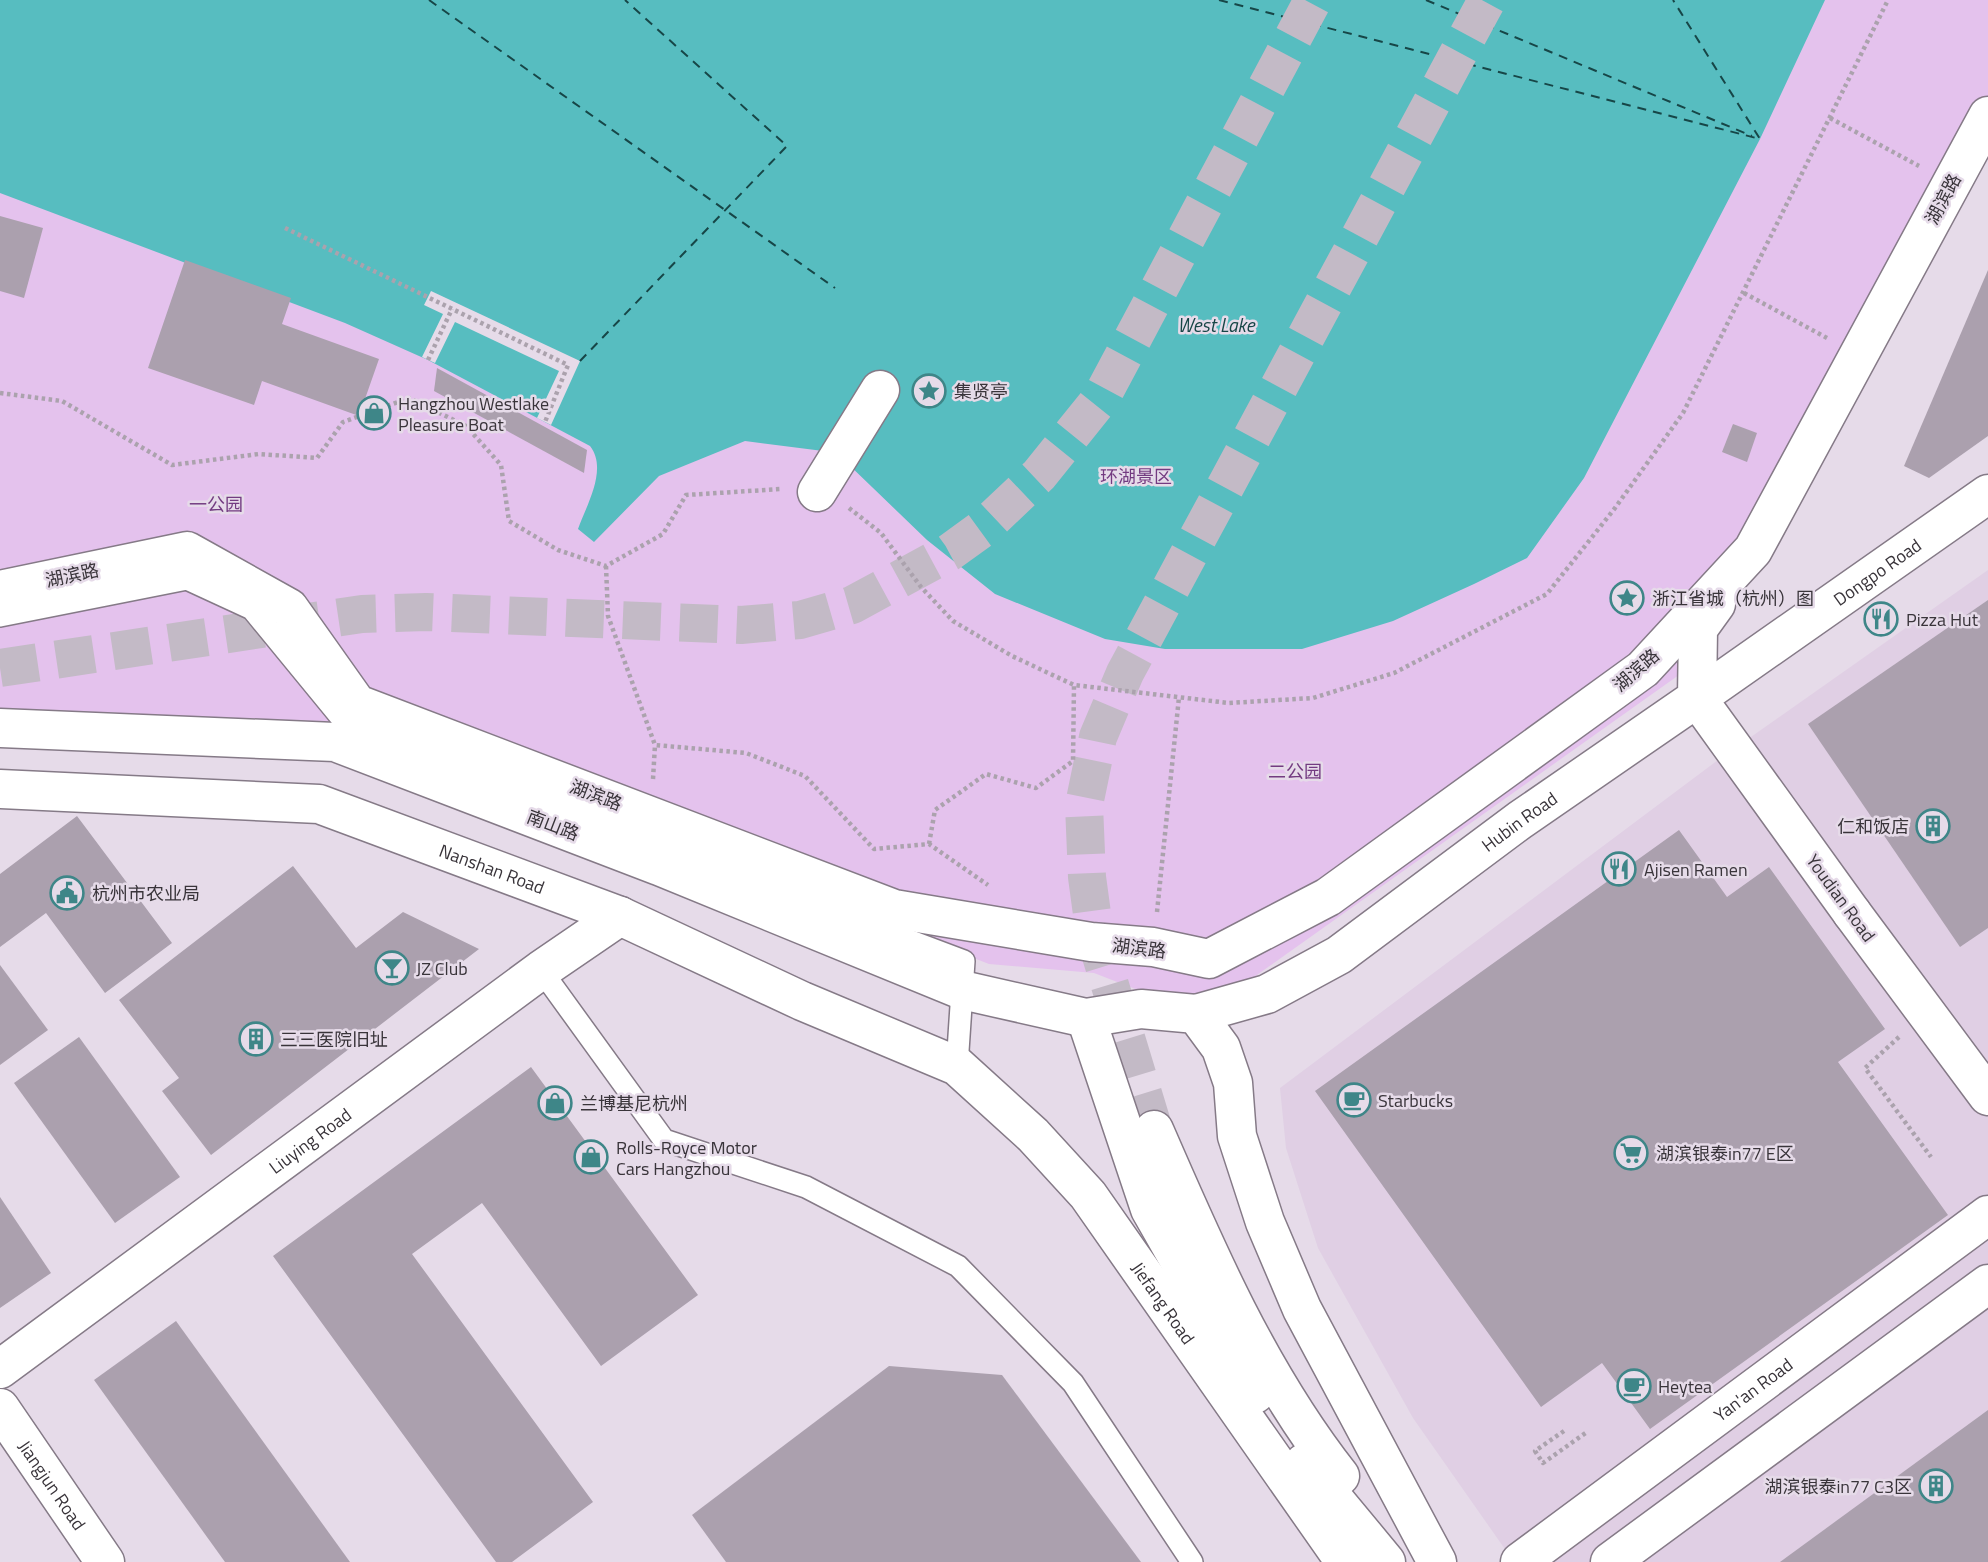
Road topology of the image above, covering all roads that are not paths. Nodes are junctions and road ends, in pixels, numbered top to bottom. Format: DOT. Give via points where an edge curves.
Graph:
graph roads {
  1 [pos="1988,116"];
  2 [pos="880,390"];
  3 [pos="817,492"];
  4 [pos="1988,494"];
  5 [pos="1753,550"];
  6 [pos="0,590"];
  7 [pos="0,617"];
  8 [pos="1697,698"];
  9 [pos="0,727"];
  10 [pos="0,789"];
  11 [pos="620,916"];
  12 [pos="541,970"];
  13 [pos="962,990"];
  14 [pos="1195,1014"];
  15 [pos="1086,1018"];
  16 [pos="957,1066"];
  17 [pos="1988,1096"];
  18 [pos="1154,1130"];
  19 [pos="1988,1215"];
  20 [pos="1988,1284"];
  21 [pos="0,1369"];
  22 [pos="0,1408"];
  23 [pos="1343,1561"];
  24 [pos="106,1562"];
  25 [pos="1192,1562"];
  26 [pos="1386,1562"];
  27 [pos="1415,1562"];
  28 [pos="1437,1562"];
  29 [pos="1520,1562"];
  30 [pos="1610,1562"];
  1 -- 5 [label="main road, 湖滨路"];
  2 -- 3 [label="main road"];
  4 -- 8 [label="main road, Dongpo Road"];
  5 -- 6 [label="main road, 湖滨路" via="1643,669 1328,897 1209,959 894,909 356,704 289,608 187,551"];
  5 -- 8 [label="main road" via="1698,629"];
  7 -- 13 [label="lane" via="187,579 252,609 348,726 964,961"];
  8 -- 14 [label="main road, Hubin Road" via="1520,820 1339,955 1267,995"];
  8 -- 17 [label="main road, Youdian Road"];
  9 -- 13 [label="main road, 南山路" via="335,742 659,866"];
  10 -- 11 [label="main road, Nanshan Road" via="319,804"];
  11 -- 12 [label="main road, Liuying Road"];
  11 -- 16 [label="main road, Nanshan Road" via="802,1002"];
  12 -- 21 [label="main road, Liuying Road"];
  12 -- 25 [label="lane" via="664,1140 806,1187 958,1266 1073,1383"];
  13 -- 15 [label="main road, 南山路"];
  13 -- 16 [label="lane"];
  14 -- 15 [label="main road" via="1141,1009"];
  14 -- 28 [label="main road" via="1221,1048 1233,1083 1237,1136 1265,1222 1302,1309"];
  15 -- 26 [label="main road" via="1150,1209 1269,1419"];
  16 -- 23 [label="main road, Jiefang Road" via="1033,1135 1088,1195"];
  18 -- 27 [label="main road" via="1214,1269 1307,1434 1383,1530"];
  19 -- 29 [label="main road, Yan'an Road"];
  20 -- 30 [label="main road"];
  22 -- 24 [label="main road, Jiangjun Road"];
}
